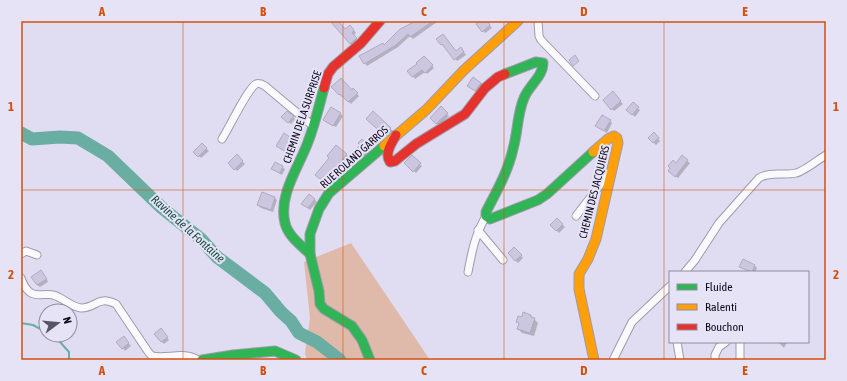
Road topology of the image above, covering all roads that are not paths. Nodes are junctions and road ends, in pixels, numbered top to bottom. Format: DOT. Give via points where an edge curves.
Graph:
graph roads {
  1 [pos="380,21"];
  2 [pos="518,21"];
  3 [pos="538,21"];
  4 [pos="595,96"];
  5 [pos="313,126"];
  6 [pos="396,135"];
  7 [pos="222,139"];
  8 [pos="826,154"];
  9 [pos="612,169"];
  10 [pos="486,216"];
  11 [pos="576,216"];
  12 [pos="478,230"];
  13 [pos="21,254"];
  14 [pos="310,254"];
  15 [pos="37,255"];
  16 [pos="503,260"];
  17 [pos="695,260"];
  18 [pos="686,271"];
  19 [pos="695,271"];
  20 [pos="468,272"];
  21 [pos="21,278"];
  22 [pos="669,287"];
  23 [pos="677,343"];
  24 [pos="725,343"];
  25 [pos="740,343"];
  26 [pos="198,360"];
  27 [pos="202,360"];
  28 [pos="296,360"];
  29 [pos="370,360"];
  30 [pos="594,360"];
  31 [pos="613,360"];
  32 [pos="680,360"];
  33 [pos="715,360"];
  34 [pos="740,360"];
  1 -- 5 [label="main road, CHEMIN DE LA SURPRISE" via="328,74"];
  2 -- 6 [label="main road, RUE ROLAND GARROS" via="464,70 426,110"];
  3 -- 4 [label="street" via="541,40"];
  5 -- 7 [label="street" via="260,83 253,85"];
  5 -- 14 [label="main road, CHEMIN DE LA SURPRISE" via="285,197 283,209 285,225 289,232"];
  6 -- 10 [label="main road" via="387,155 390,162 465,114 485,88 498,77 536,62 543,63 543,70 528,89 520,107 510,164"];
  6 -- 14 [label="main road, RUE ROLAND GARROS" via="329,193 319,209 310,234"];
  8 -- 17 [label="street" via="798,173 769,174 759,178 719,223"];
  9 -- 10 [label="main road, CHEMIN DES JACQUIERS" via="618,141 614,136 538,200 494,218"];
  9 -- 11 [label="street"];
  9 -- 30 [label="main road, CHEMIN DES JACQUIERS" via="596,239 578,281"];
  10 -- 12 [label="street"];
  12 -- 16 [label="street"];
  12 -- 20 [label="street"];
  13 -- 15 [label="street" via="26,251"];
  14 -- 29 [label="main road, RUE ROLAND GARROS" via="320,304 352,326 362,340"];
  17 -- 18 [label="street"];
  17 -- 19 [label="street"];
  21 -- 26 [label="street" via="32,293 52,294 79,308 108,300 116,304 149,354 186,355"];
  22 -- 31 [label="street" via="632,322"];
  23 -- 32 [label="street"];
  24 -- 33 [label="street" via="714,355"];
  25 -- 34 [label="street"];
  27 -- 28 [label="main road" via="275,351"];
}
